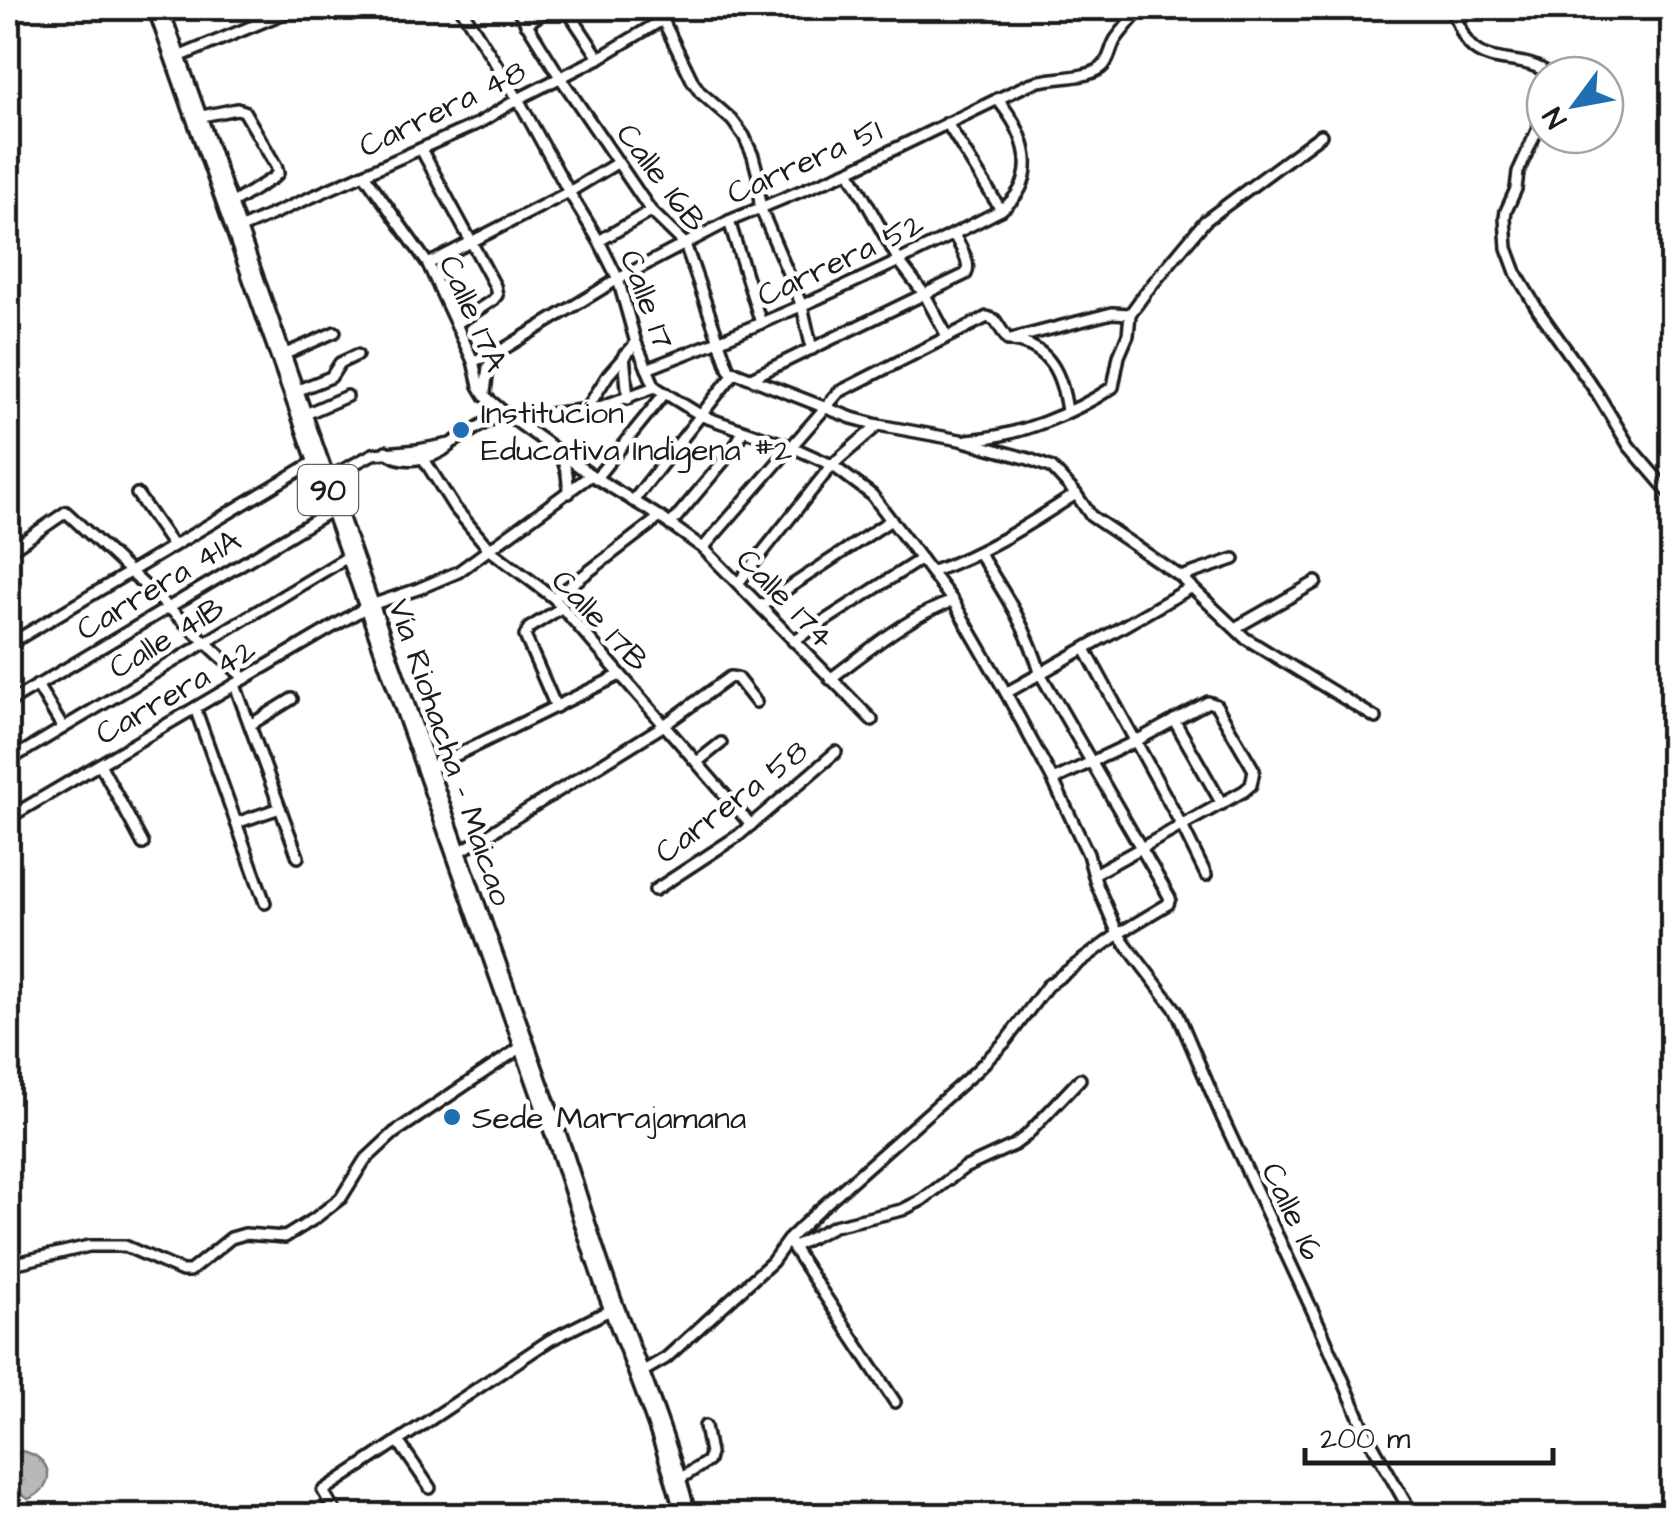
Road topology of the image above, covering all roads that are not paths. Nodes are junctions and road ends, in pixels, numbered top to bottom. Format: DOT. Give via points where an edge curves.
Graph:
graph roads {
  1 [pos="158,8"];
  2 [pos="296,8"];
  3 [pos="461,8"];
  4 [pos="516,8"];
  5 [pos="550,8"];
  6 [pos="566,8"];
  7 [pos="658,8"];
  8 [pos="1142,8"];
  9 [pos="1449,8"];
  10 [pos="664,19"];
  11 [pos="526,24"];
  12 [pos="176,58"];
  13 [pos="599,58"];
  14 [pos="1525,63"];
  15 [pos="560,77"];
  16 [pos="518,99"];
  17 [pos="997,99"];
  18 [pos="197,117"];
  19 [pos="947,122"];
  20 [pos="1321,135"];
  21 [pos="421,149"];
  22 [pos="1525,154"];
  23 [pos="617,163"];
  24 [pos="849,171"];
  25 [pos="364,174"];
  26 [pos="569,192"];
  27 [pos="228,206"];
  28 [pos="760,207"];
  29 [pos="1001,210"];
  30 [pos="651,211"];
  31 [pos="729,222"];
  32 [pos="237,230"];
  33 [pos="954,234"];
  34 [pos="600,241"];
  35 [pos="470,242"];
  36 [pos="684,244"];
  37 [pos="899,261"];
  38 [pos="428,264"];
  39 [pos="618,280"];
  40 [pos="925,295"];
  41 [pos="802,306"];
  42 [pos="1130,314"];
  43 [pos="761,323"];
  44 [pos="456,324"];
  45 [pos="335,332"];
  46 [pos="946,336"];
  47 [pos="1008,340"];
  48 [pos="720,341"];
  49 [pos="636,343"];
  50 [pos="812,349"];
  51 [pos="497,353"];
  52 [pos="357,355"];
  53 [pos="280,356"];
  54 [pos="624,356"];
  55 [pos="472,361"];
  56 [pos="647,369"];
  57 [pos="732,371"];
  58 [pos="751,378"];
  59 [pos="660,390"];
  60 [pos="293,392"];
  61 [pos="347,396"];
  62 [pos="485,396"];
  63 [pos="628,399"];
  64 [pos="824,408"];
  65 [pos="586,410"];
  66 [pos="1067,411"];
  67 [pos="506,414"];
  68 [pos="549,414"];
  69 [pos="302,416"];
  70 [pos="702,416"];
  71 [pos="878,425"];
  72 [pos="743,431"];
  73 [pos="539,438"];
  74 [pos="960,440"];
  75 [pos="792,446"];
  76 [pos="560,453"];
  77 [pos="420,454"];
  78 [pos="317,460"];
  79 [pos="832,465"];
  80 [pos="594,476"];
  81 [pos="324,480"];
  82 [pos="569,493"];
  83 [pos="137,494"];
  84 [pos="1076,494"];
  85 [pos="1672,496"];
  86 [pos="633,500"];
  87 [pos="334,509"];
  88 [pos="660,517"];
  89 [pos="891,520"];
  90 [pos="670,525"];
  91 [pos="172,546"];
  92 [pos="703,548"];
  93 [pos="490,550"];
  94 [pos="8,552"];
  95 [pos="980,552"];
  96 [pos="350,555"];
  97 [pos="1234,559"];
  98 [pos="921,560"];
  99 [pos="130,571"];
  100 [pos="931,572"];
  101 [pos="1181,577"];
  102 [pos="739,582"];
  103 [pos="1316,582"];
  104 [pos="1192,587"];
  105 [pos="554,598"];
  106 [pos="953,601"];
  107 [pos="368,606"];
  108 [pos="761,606"];
  109 [pos="168,607"];
  110 [pos="562,608"];
  111 [pos="1235,628"];
  112 [pos="793,641"];
  113 [pos="206,643"];
  114 [pos="8,645"];
  115 [pos="1084,650"];
  116 [pos="620,675"];
  117 [pos="1040,675"];
  118 [pos="830,679"];
  119 [pos="240,682"];
  120 [pos="37,685"];
  121 [pos="1006,692"];
  122 [pos="292,699"];
  123 [pos="756,702"];
  124 [pos="8,703"];
  125 [pos="556,707"];
  126 [pos="195,708"];
  127 [pos="1376,718"];
  128 [pos="872,720"];
  129 [pos="1174,720"];
  130 [pos="250,726"];
  131 [pos="663,726"];
  132 [pos="63,728"];
  133 [pos="1136,740"];
  134 [pos="721,743"];
  135 [pos="836,752"];
  136 [pos="8,761"];
  137 [pos="1091,761"];
  138 [pos="698,762"];
  139 [pos="100,764"];
  140 [pos="426,770"];
  141 [pos="1053,780"];
  142 [pos="1222,804"];
  143 [pos="280,808"];
  144 [pos="8,818"];
  145 [pos="236,823"];
  146 [pos="751,825"];
  147 [pos="1182,826"];
  148 [pos="143,844"];
  149 [pos="1142,848"];
  150 [pos="455,854"];
  151 [pos="298,857"];
  152 [pos="1094,874"];
  153 [pos="1206,875"];
  154 [pos="654,890"];
  155 [pos="266,903"];
  156 [pos="1118,934"];
  157 [pos="523,1046"];
  158 [pos="1080,1078"];
  159 [pos="791,1244"];
  160 [pos="8,1265"];
  161 [pos="614,1308"];
  162 [pos="640,1373"];
  163 [pos="895,1402"];
  164 [pos="705,1426"];
  165 [pos="398,1441"];
  166 [pos="678,1480"];
  167 [pos="430,1488"];
  168 [pos="338,1516"];
  169 [pos="686,1516"];
  170 [pos="1413,1516"];
  1 -- 12 [label="highway, Vía Riohacha - Maicao / 90"];
  2 -- 12 [label="street"];
  3 -- 16 [label="street, Calle 17"];
  4 -- 11 [label="street, Calle 16B"];
  5 -- 11 [label="street"];
  6 -- 13 [label="street"];
  7 -- 10 [label="street"];
  8 -- 17 [label="street, Carrera 51" via="1100,68 1038,80"];
  9 -- 14 [label="street" via="1473,48"];
  10 -- 13 [label="street, Carrera 48"];
  10 -- 28 [label="street" via="693,82 744,136 758,175"];
  11 -- 15 [label="street, Calle 16B"];
  12 -- 18 [label="highway, Vía Riohacha - Maicao / 90"];
  13 -- 15 [label="street, Carrera 48"];
  15 -- 16 [label="street, Carrera 48"];
  15 -- 23 [label="street, Calle 16B"];
  16 -- 21 [label="street, Carrera 48"];
  16 -- 26 [label="street, Calle 17"];
  17 -- 19 [label="street, Carrera 51"];
  17 -- 29 [label="street" via="1022,140 1027,166 1022,191"];
  18 -- 27 [label="highway, Vía Riohacha - Maicao / 90"];
  18 -- 27 [label="street" via="244,111 276,166 278,174"];
  19 -- 24 [label="street, Carrera 51"];
  19 -- 29 [label="street"];
  20 -- 42 [label="street" via="1205,221"];
  21 -- 25 [label="street, Carrera 48"];
  21 -- 35 [label="street"];
  22 -- 85 [label="street" via="1504,218 1517,275 1629,446"];
  23 -- 26 [label="street"];
  23 -- 30 [label="street, Calle 16B"];
  24 -- 28 [label="street, Carrera 51"];
  24 -- 37 [label="street"];
  25 -- 32 [label="street, Carrera 48"];
  25 -- 38 [label="street, Calle 17A"];
  26 -- 34 [label="street, Calle 17"];
  26 -- 35 [label="street"];
  27 -- 32 [label="highway, Vía Riohacha - Maicao / 90"];
  28 -- 31 [label="street, Carrera 51"];
  28 -- 41 [label="street"];
  29 -- 33 [label="street, Carrera 52"];
  30 -- 34 [label="street"];
  30 -- 36 [label="street, Calle 16B"];
  31 -- 36 [label="street, Carrera 51"];
  31 -- 43 [label="street"];
  32 -- 53 [label="highway, Vía Riohacha - Maicao / 90"];
  33 -- 37 [label="street, Carrera 52"];
  33 -- 40 [label="street" via="969,269"];
  34 -- 39 [label="street, Calle 17"];
  35 -- 38 [label="street"];
  35 -- 44 [label="street" via="496,295"];
  36 -- 39 [label="street, Carrera 51"];
  36 -- 48 [label="street, Calle 16B"];
  37 -- 40 [label="street"];
  37 -- 41 [label="street, Carrera 52"];
  38 -- 44 [label="street, Calle 17A"];
  39 -- 49 [label="street, Calle 17"];
  39 -- 51 [label="street, Carrera 51"];
  40 -- 46 [label="street"];
  40 -- 50 [label="street"];
  41 -- 43 [label="street, Carrera 52"];
  41 -- 50 [label="street"];
  42 -- 47 [label="street"];
  42 -- 66 [label="street" via="1113,387"];
  43 -- 48 [label="street, Carrera 52"];
  44 -- 55 [label="street, Calle 17A"];
  45 -- 53 [label="street"];
  46 -- 47 [label="street" via="987,317"];
  46 -- 64 [label="street" via="839,392"];
  47 -- 66 [label="street" via="1041,349 1060,380"];
  48 -- 56 [label="street, Carrera 52"];
  48 -- 57 [label="street, Calle 16B"];
  49 -- 54 [label="street"];
  49 -- 56 [label="street, Calle 17"];
  50 -- 58 [label="street"];
  51 -- 55 [label="street, Carrera 51"];
  51 -- 62 [label="street"];
  52 -- 60 [label="street" via="330,377"];
  53 -- 60 [label="highway, Vía Riohacha - Maicao / 90"];
  54 -- 63 [label="street"];
  54 -- 65 [label="street"];
  55 -- 62 [label="street, Calle 17A"];
  56 -- 59 [label="street, Calle 17"];
  57 -- 58 [label="street"];
  57 -- 70 [label="street"];
  58 -- 64 [label="street"];
  59 -- 63 [label="street"];
  59 -- 70 [label="street, Calle 17"];
  59 -- 80 [label="street, Carrera 42"];
  60 -- 69 [label="highway, Vía Riohacha - Maicao / 90"];
  61 -- 69 [label="street"];
  62 -- 67 [label="street, Calle 17A"];
  63 -- 65 [label="street"];
  64 -- 71 [label="street"];
  64 -- 75 [label="street"];
  65 -- 68 [label="street"];
  66 -- 74 [label="street" via="1017,432"];
  67 -- 68 [label="street"];
  67 -- 73 [label="street, Calle 17A"];
  67 -- 77 [label="street" via="437,455"];
  68 -- 73 [label="street"];
  69 -- 78 [label="highway, Vía Riohacha - Maicao / 90"];
  70 -- 72 [label="street, Calle 17"];
  70 -- 86 [label="street"];
  71 -- 74 [label="street"];
  71 -- 79 [label="street"];
  72 -- 75 [label="street, Calle 17"];
  72 -- 90 [label="street"];
  73 -- 76 [label="street, Calle 17A"];
  74 -- 84 [label="street" via="1052,468"];
  75 -- 79 [label="street, Calle 17"];
  75 -- 92 [label="street"];
  76 -- 80 [label="street, Calle 17A"];
  76 -- 82 [label="street"];
  77 -- 81 [label="street" via="396,459 386,451"];
  77 -- 93 [label="street, Calle 17B"];
  78 -- 81 [label="highway, Vía Riohacha - Maicao / 90"];
  78 -- 91 [label="street"];
  79 -- 89 [label="street, Calle 17" via="872,495"];
  79 -- 102 [label="street"];
  80 -- 82 [label="street, Carrera 42"];
  80 -- 86 [label="street, Calle 17A"];
  81 -- 87 [label="highway, Vía Riohacha - Maicao / 90"];
  82 -- 93 [label="street, Carrera 42"];
  83 -- 91 [label="street"];
  84 -- 95 [label="street"];
  84 -- 101 [label="street" via="1091,516"];
  86 -- 88 [label="street, Calle 17A"];
  87 -- 96 [label="highway, Vía Riohacha - Maicao / 90"];
  87 -- 109 [label="street, Carrera 41A"];
  88 -- 90 [label="street, Calle 174"];
  88 -- 105 [label="street"];
  89 -- 98 [label="street, Calle 17"];
  89 -- 108 [label="street"];
  90 -- 92 [label="street, Calle 174"];
  91 -- 99 [label="street"];
  92 -- 102 [label="street, Calle 174"];
  93 -- 105 [label="street, Calle 17B"];
  93 -- 107 [label="street, Carrera 42" via="458,572"];
  94 -- 99 [label="street" via="66,512"];
  95 -- 100 [label="street"];
  95 -- 117 [label="street" via="1026,630"];
  96 -- 107 [label="highway, Vía Riohacha - Maicao / 90"];
  96 -- 113 [label="street, Calle 41B"];
  97 -- 101 [label="street"];
  98 -- 100 [label="street, Calle 17"];
  98 -- 112 [label="street"];
  99 -- 109 [label="street"];
  99 -- 114 [label="street"];
  100 -- 106 [label="street, Calle 17"];
  101 -- 104 [label="street"];
  102 -- 108 [label="street, Calle 174"];
  103 -- 111 [label="street"];
  104 -- 111 [label="street"];
  104 -- 115 [label="street"];
  105 -- 110 [label="street, Calle 17B"];
  106 -- 118 [label="street"];
  106 -- 121 [label="street, Calle 17"];
  107 -- 119 [label="street, Carrera 42"];
  107 -- 140 [label="highway, Vía Riohacha - Maicao / 90"];
  108 -- 112 [label="street, Calle 174"];
  109 -- 113 [label="street"];
  109 -- 120 [label="street, Carrera 41A"];
  110 -- 116 [label="street, Calle 17B"];
  110 -- 125 [label="street" via="525,636"];
  111 -- 127 [label="street"];
  112 -- 118 [label="street, Calle 174"];
  113 -- 119 [label="street"];
  113 -- 132 [label="street, Calle 41B"];
  115 -- 117 [label="street"];
  115 -- 133 [label="street"];
  116 -- 125 [label="street"];
  116 -- 131 [label="street, Calle 17B"];
  117 -- 121 [label="street"];
  117 -- 137 [label="street"];
  118 -- 128 [label="street, Calle 174"];
  119 -- 126 [label="street, Carrera 42"];
  119 -- 130 [label="street"];
  120 -- 124 [label="street, Carrera 41A"];
  120 -- 132 [label="street"];
  121 -- 141 [label="street, Calle 17"];
  122 -- 130 [label="street"];
  123 -- 131 [label="street" via="730,678"];
  125 -- 140 [label="street"];
  126 -- 139 [label="street, Carrera 42"];
  126 -- 145 [label="street"];
  129 -- 133 [label="street"];
  129 -- 142 [label="street"];
  129 -- 142 [label="street" via="1212,702 1254,770 1252,785"];
  130 -- 143 [label="street"];
  131 -- 138 [label="street, Calle 17B"];
  131 -- 150 [label="street"];
  132 -- 136 [label="street, Calle 41B"];
  133 -- 137 [label="street"];
  133 -- 147 [label="street"];
  134 -- 138 [label="street"];
  135 -- 146 [label="street, Carrera 58"];
  137 -- 141 [label="street"];
  137 -- 149 [label="street"];
  138 -- 146 [label="street, Calle 17B"];
  139 -- 144 [label="street, Carrera 42"];
  139 -- 148 [label="street"];
  140 -- 150 [label="highway, Vía Riohacha - Maicao / 90"];
  141 -- 152 [label="street, Calle 16"];
  142 -- 147 [label="street"];
  143 -- 145 [label="street"];
  143 -- 151 [label="street"];
  145 -- 155 [label="street"];
  146 -- 154 [label="street, Carrera 58"];
  147 -- 149 [label="street"];
  147 -- 153 [label="street"];
  149 -- 152 [label="street"];
  149 -- 156 [label="street" via="1170,898"];
  150 -- 157 [label="highway, Vía Riohacha - Maicao / 90"];
  152 -- 156 [label="street, Calle 16"];
  156 -- 159 [label="street" via="1047,986 1006,1042 820,1209"];
  156 -- 170 [label="street, Calle 16" via="1176,1010 1366,1432"];
  157 -- 160 [label="street" via="394,1133 364,1161 341,1198 286,1237 231,1238 182,1272 125,1246 90,1246"];
  157 -- 161 [label="highway, Vía Riohacha - Maicao / 90"];
  158 -- 159 [label="street" via="1026,1136 964,1168 922,1200"];
  159 -- 162 [label="street" via="666,1358"];
  159 -- 163 [label="street"];
  161 -- 162 [label="highway, Vía Riohacha - Maicao / 90"];
  161 -- 165 [label="street" via="550,1340"];
  162 -- 166 [label="highway, Vía Riohacha - Maicao / 90"];
  164 -- 166 [label="street" via="708,1461"];
  165 -- 167 [label="street"];
  165 -- 168 [label="street" via="323,1491"];
  166 -- 169 [label="highway, Vía Riohacha - Maicao / 90"];
}
